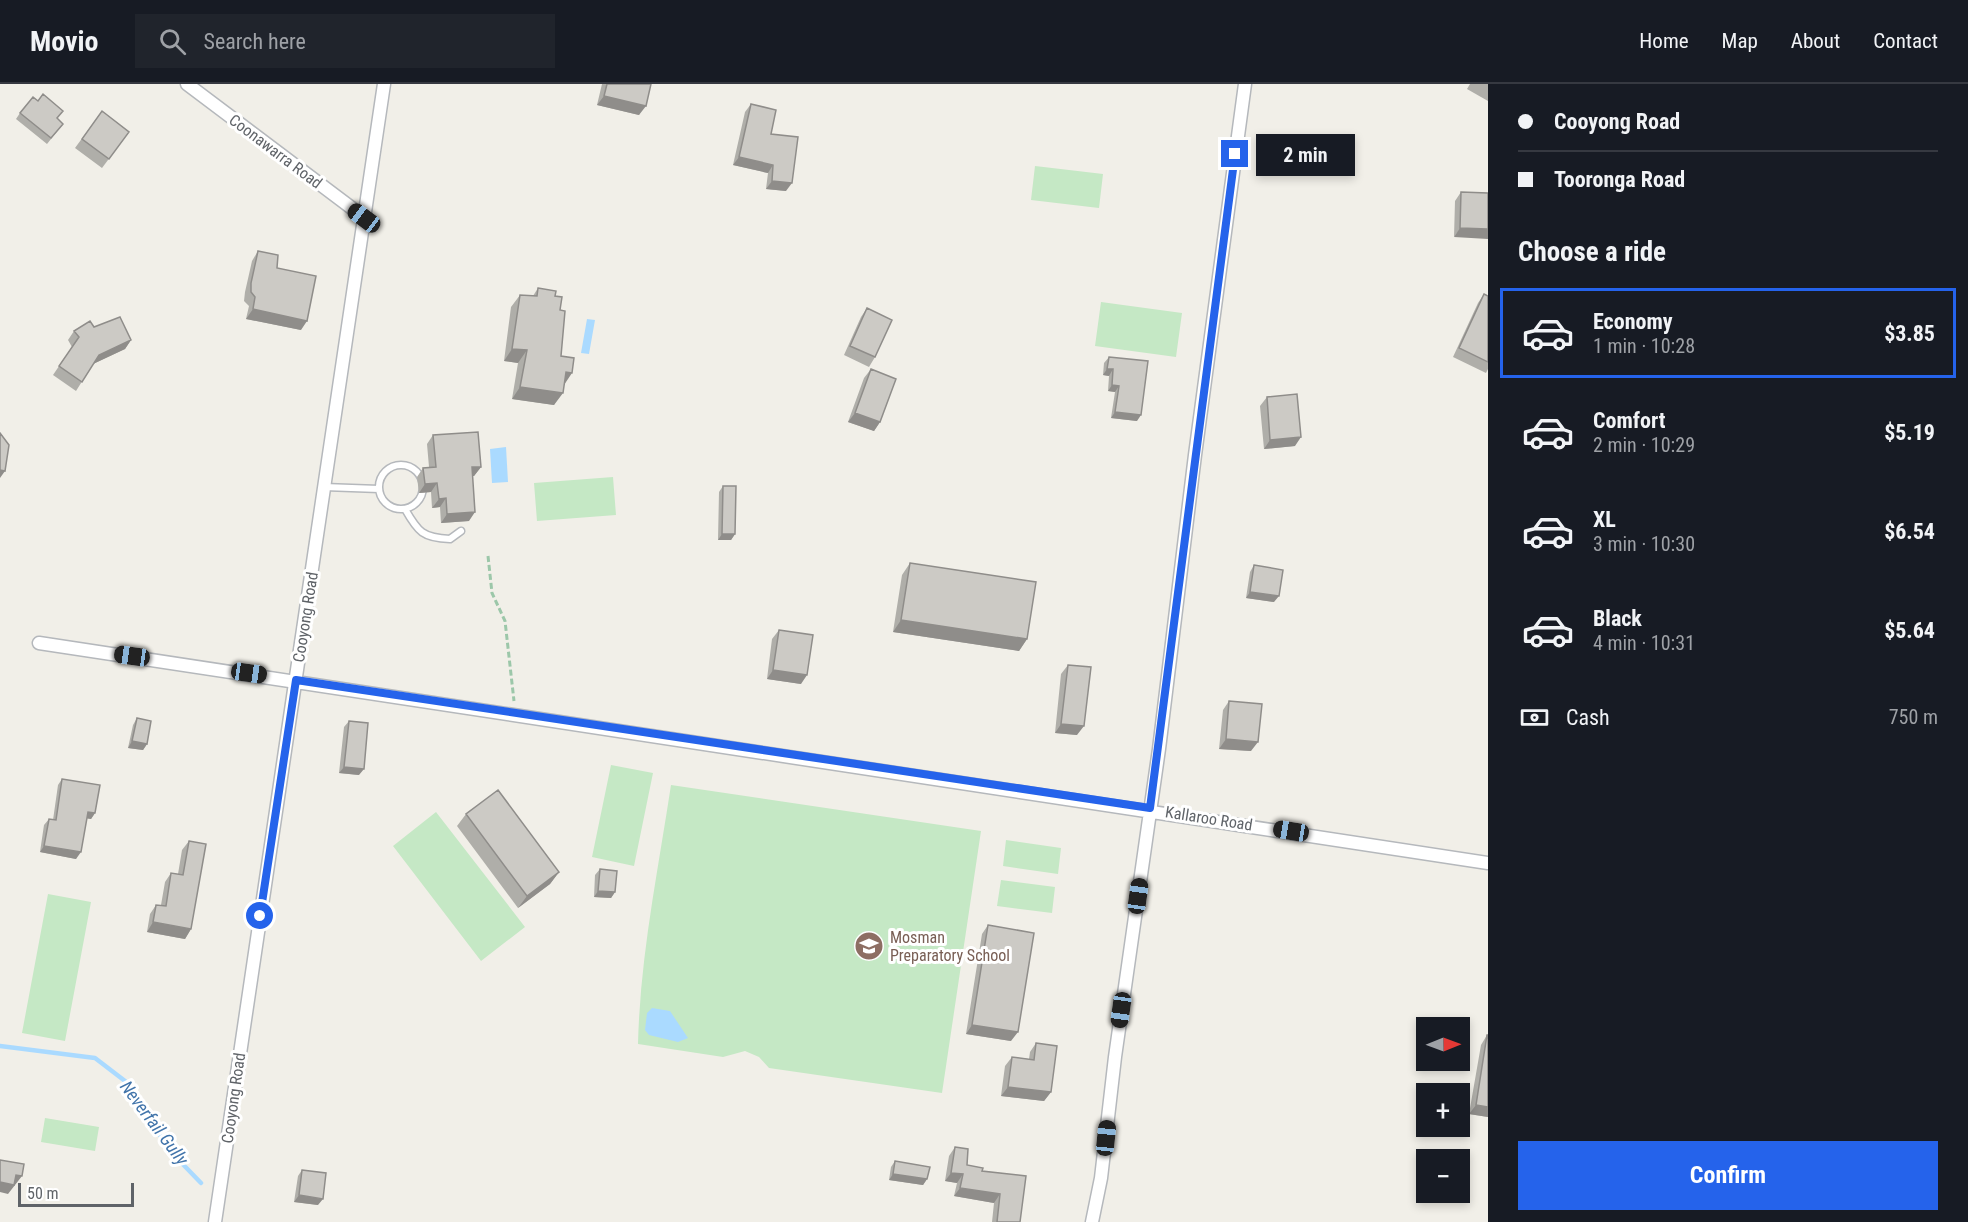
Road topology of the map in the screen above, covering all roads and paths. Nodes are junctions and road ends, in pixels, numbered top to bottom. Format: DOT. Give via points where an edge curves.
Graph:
graph roads {
  1 [pos="187,84"];
  2 [pos="384,84"];
  3 [pos="1245,84"];
  4 [pos="364,218"];
  5 [pos="324,487"];
  6 [pos="379,489"];
  7 [pos="405,509"];
  8 [pos="461,531"];
  9 [pos="489,556"];
  10 [pos="39,643"];
  11 [pos="296,680"];
  12 [pos="515,712"];
  13 [pos="1150,808"];
  14 [pos="1488,863"];
  15 [pos="215,1222"];
  16 [pos="1092,1222"];
  1 -- 4 [label="street, Coonawarra Road"];
  2 -- 4 [label="street, Cooyong Road"];
  3 -- 13 [label="street"];
  4 -- 5 [label="street, Cooyong Road"];
  5 -- 6 [label="lane"];
  5 -- 11 [label="street, Cooyong Road"];
  6 -- 7 [label="lane" via="386,503"];
  6 -- 7 [label="lane" via="381,477 394,466 414,470 422,480 423,491 415,504"];
  7 -- 8 [label="lane" via="421,533 433,538 450,539"];
  9 -- 12 [label="path" via="492,593 505,621"];
  10 -- 11 [label="street, Kallaroo Road"];
  11 -- 12 [label="street, Kallaroo Road"];
  11 -- 15 [label="street, Cooyong Road"];
  12 -- 13 [label="street, Kallaroo Road"];
  13 -- 14 [label="street, Kallaroo Road"];
  13 -- 16 [label="street"];
}
